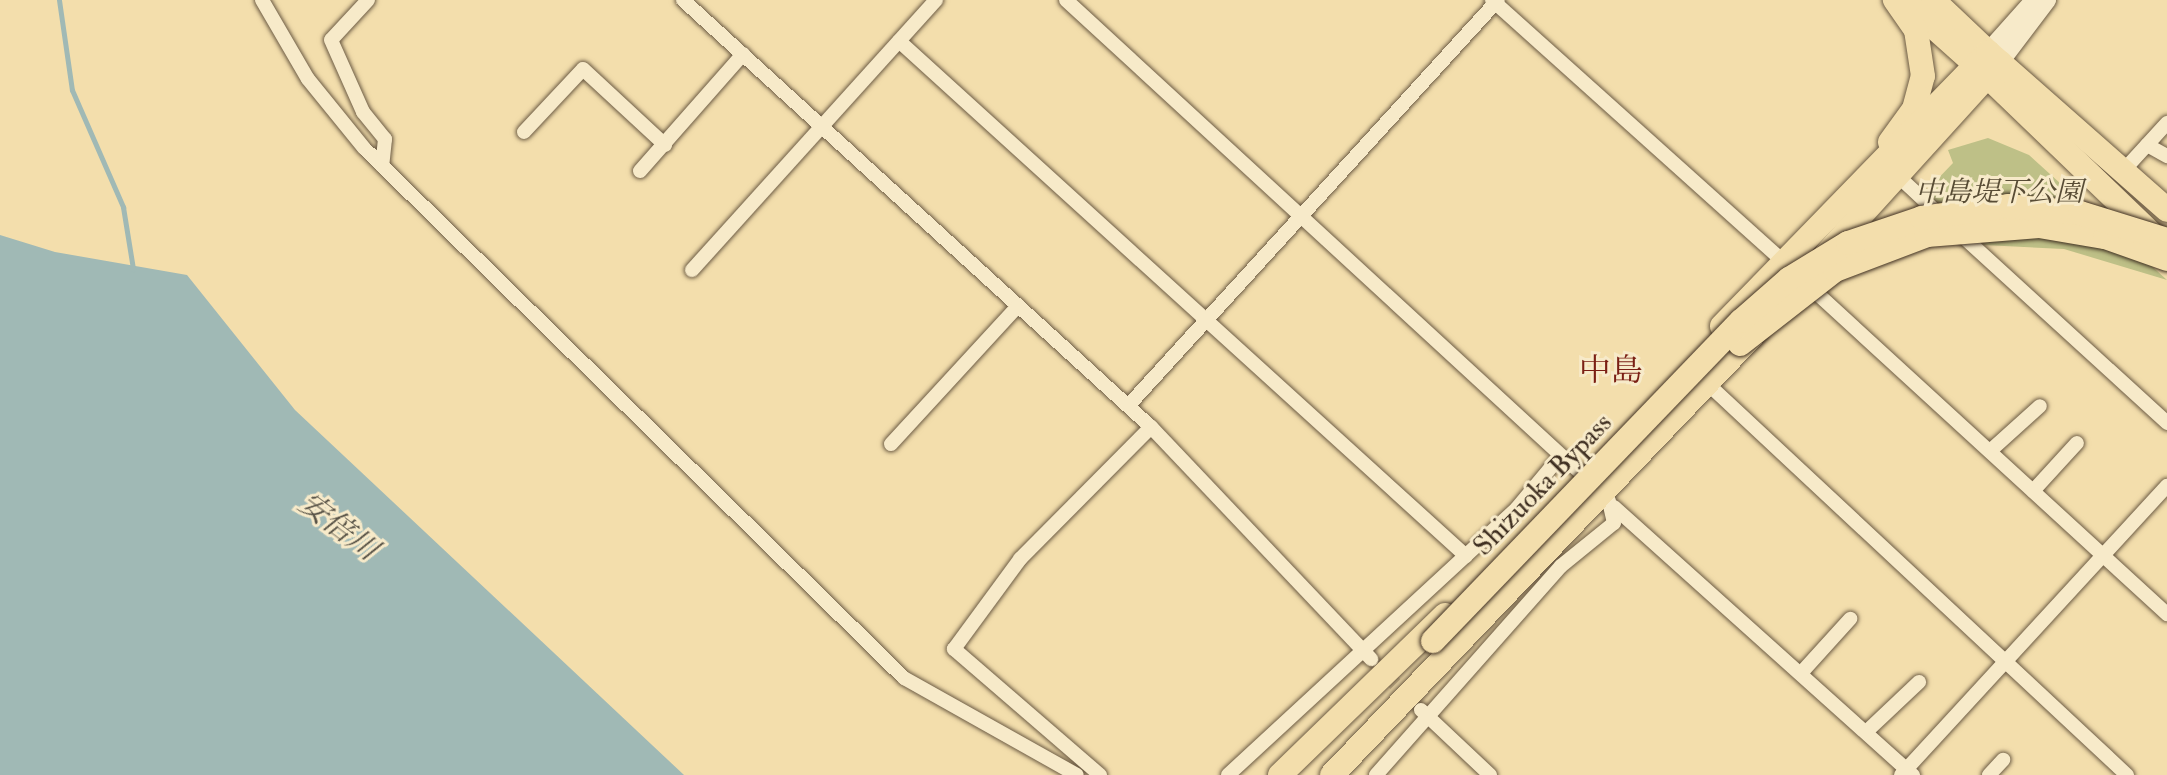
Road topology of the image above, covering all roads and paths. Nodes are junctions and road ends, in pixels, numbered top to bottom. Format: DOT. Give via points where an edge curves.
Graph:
graph roads {
  1 [pos="262,0"];
  2 [pos="368,0"];
  3 [pos="683,0"];
  4 [pos="936,0"];
  5 [pos="1066,0"];
  6 [pos="1895,0"];
  7 [pos="1902,0"];
  8 [pos="1933,0"];
  9 [pos="2036,0"];
  10 [pos="2047,0"];
  11 [pos="1495,1"];
  12 [pos="899,41"];
  13 [pos="743,54"];
  14 [pos="1988,64"];
  15 [pos="2167,123"];
  16 [pos="822,127"];
  17 [pos="524,132"];
  18 [pos="1933,141"];
  19 [pos="665,145"];
  20 [pos="2147,145"];
  21 [pos="2167,156"];
  22 [pos="382,166"];
  23 [pos="2124,170"];
  24 [pos="640,171"];
  25 [pos="2089,172"];
  26 [pos="1898,176"];
  27 [pos="2167,210"];
  28 [pos="1301,217"];
  29 [pos="2167,240"];
  30 [pos="1807,242"];
  31 [pos="2167,249"];
  32 [pos="2167,259"];
  33 [pos="1784,262"];
  34 [pos="692,270"];
  35 [pos="1803,280"];
  36 [pos="1018,306"];
  37 [pos="1206,321"];
  38 [pos="1709,385"];
  39 [pos="1128,406"];
  40 [pos="2040,406"];
  41 [pos="2167,423"];
  42 [pos="1151,427"];
  43 [pos="2077,443"];
  44 [pos="891,444"];
  45 [pos="1990,451"];
  46 [pos="1565,459"];
  47 [pos="2167,486"];
  48 [pos="2033,491"];
  49 [pos="1600,493"];
  50 [pos="1466,556"];
  51 [pos="2104,556"];
  52 [pos="2167,614"];
  53 [pos="1850,619"];
  54 [pos="1436,644"];
  55 [pos="1366,655"];
  56 [pos="2005,662"];
  57 [pos="1802,672"];
  58 [pos="1919,682"];
  59 [pos="1425,714"];
  60 [pos="1866,732"];
  61 [pos="2003,760"];
  62 [pos="1906,773"];
  63 [pos="1077,775"];
  64 [pos="1100,775"];
  65 [pos="1228,775"];
  66 [pos="1280,775"];
  67 [pos="1299,775"];
  68 [pos="1317,775"];
  69 [pos="1332,775"];
  70 [pos="1376,775"];
  71 [pos="1490,775"];
  72 [pos="1989,775"];
  73 [pos="2127,775"];
  1 -- 22 [label="street" via="308,79"];
  2 -- 22 [label="street" via="331,40 363,112 385,139"];
  3 -- 13 [label="street"];
  4 -- 12 [label="street"];
  5 -- 28 [label="street"];
  6 -- 30 [label="main road" via="1922,46 1917,101"];
  7 -- 14 [label="main road"];
  8 -- 14 [label="main road"];
  9 -- 14 [label="street"];
  10 -- 14 [label="street"];
  11 -- 28 [label="street"];
  11 -- 33 [label="street"];
  12 -- 16 [label="street"];
  12 -- 37 [label="street"];
  13 -- 16 [label="street"];
  13 -- 19 [label="street"];
  14 -- 18 [label="main road"];
  14 -- 23 [label="main road"];
  14 -- 25 [label="main road"];
  14 -- 30 [label="main road"];
  15 -- 20 [label="street"];
  16 -- 34 [label="street"];
  16 -- 36 [label="street"];
  17 -- 19 [label="street" via="583,69"];
  18 -- 25 [label="main road" via="1973,107 1995,105"];
  18 -- 26 [label="main road"];
  19 -- 24 [label="street"];
  20 -- 21 [label="street"];
  20 -- 23 [label="street"];
  22 -- 63 [label="street" via="904,678"];
  23 -- 27 [label="main road"];
  25 -- 31 [label="main road"];
  26 -- 35 [label="main road"];
  26 -- 41 [label="street"];
  28 -- 37 [label="street"];
  28 -- 46 [label="street"];
  29 -- 54 [label="main road, Shizuoka Bypass, bridge" via="2080,213 2008,206 1922,218 1837,249 1741,321"];
  30 -- 33 [label="main road"];
  32 -- 54 [label="main road, Shizuoka Bypass, bridge" via="2081,231 2009,225 1927,235 1854,259 1753,331"];
  33 -- 49 [label="main road"];
  35 -- 38 [label="main road"];
  35 -- 45 [label="street"];
  36 -- 39 [label="street"];
  36 -- 44 [label="street"];
  37 -- 39 [label="street"];
  37 -- 50 [label="street"];
  38 -- 49 [label="main road"];
  38 -- 56 [label="street"];
  39 -- 42 [label="street"];
  40 -- 45 [label="street"];
  42 -- 55 [label="street"];
  42 -- 64 [label="street" via="1020,559 954,649"];
  43 -- 48 [label="street"];
  45 -- 48 [label="street"];
  46 -- 49 [label="street"];
  46 -- 50 [label="street"];
  47 -- 51 [label="street"];
  48 -- 51 [label="street"];
  49 -- 57 [label="street"];
  49 -- 59 [label="street" via="1614,523 1561,566"];
  49 -- 66 [label="main road"];
  49 -- 69 [label="main road"];
  50 -- 55 [label="street"];
  51 -- 52 [label="street"];
  51 -- 56 [label="street"];
  53 -- 57 [label="street"];
  54 -- 67 [label="main road"];
  54 -- 68 [label="main road"];
  55 -- 65 [label="street"];
  56 -- 62 [label="street"];
  56 -- 73 [label="street"];
  57 -- 60 [label="street"];
  58 -- 60 [label="street"];
  59 -- 70 [label="street"];
  59 -- 71 [label="street"];
  60 -- 62 [label="street"];
  61 -- 72 [label="street"];
}
